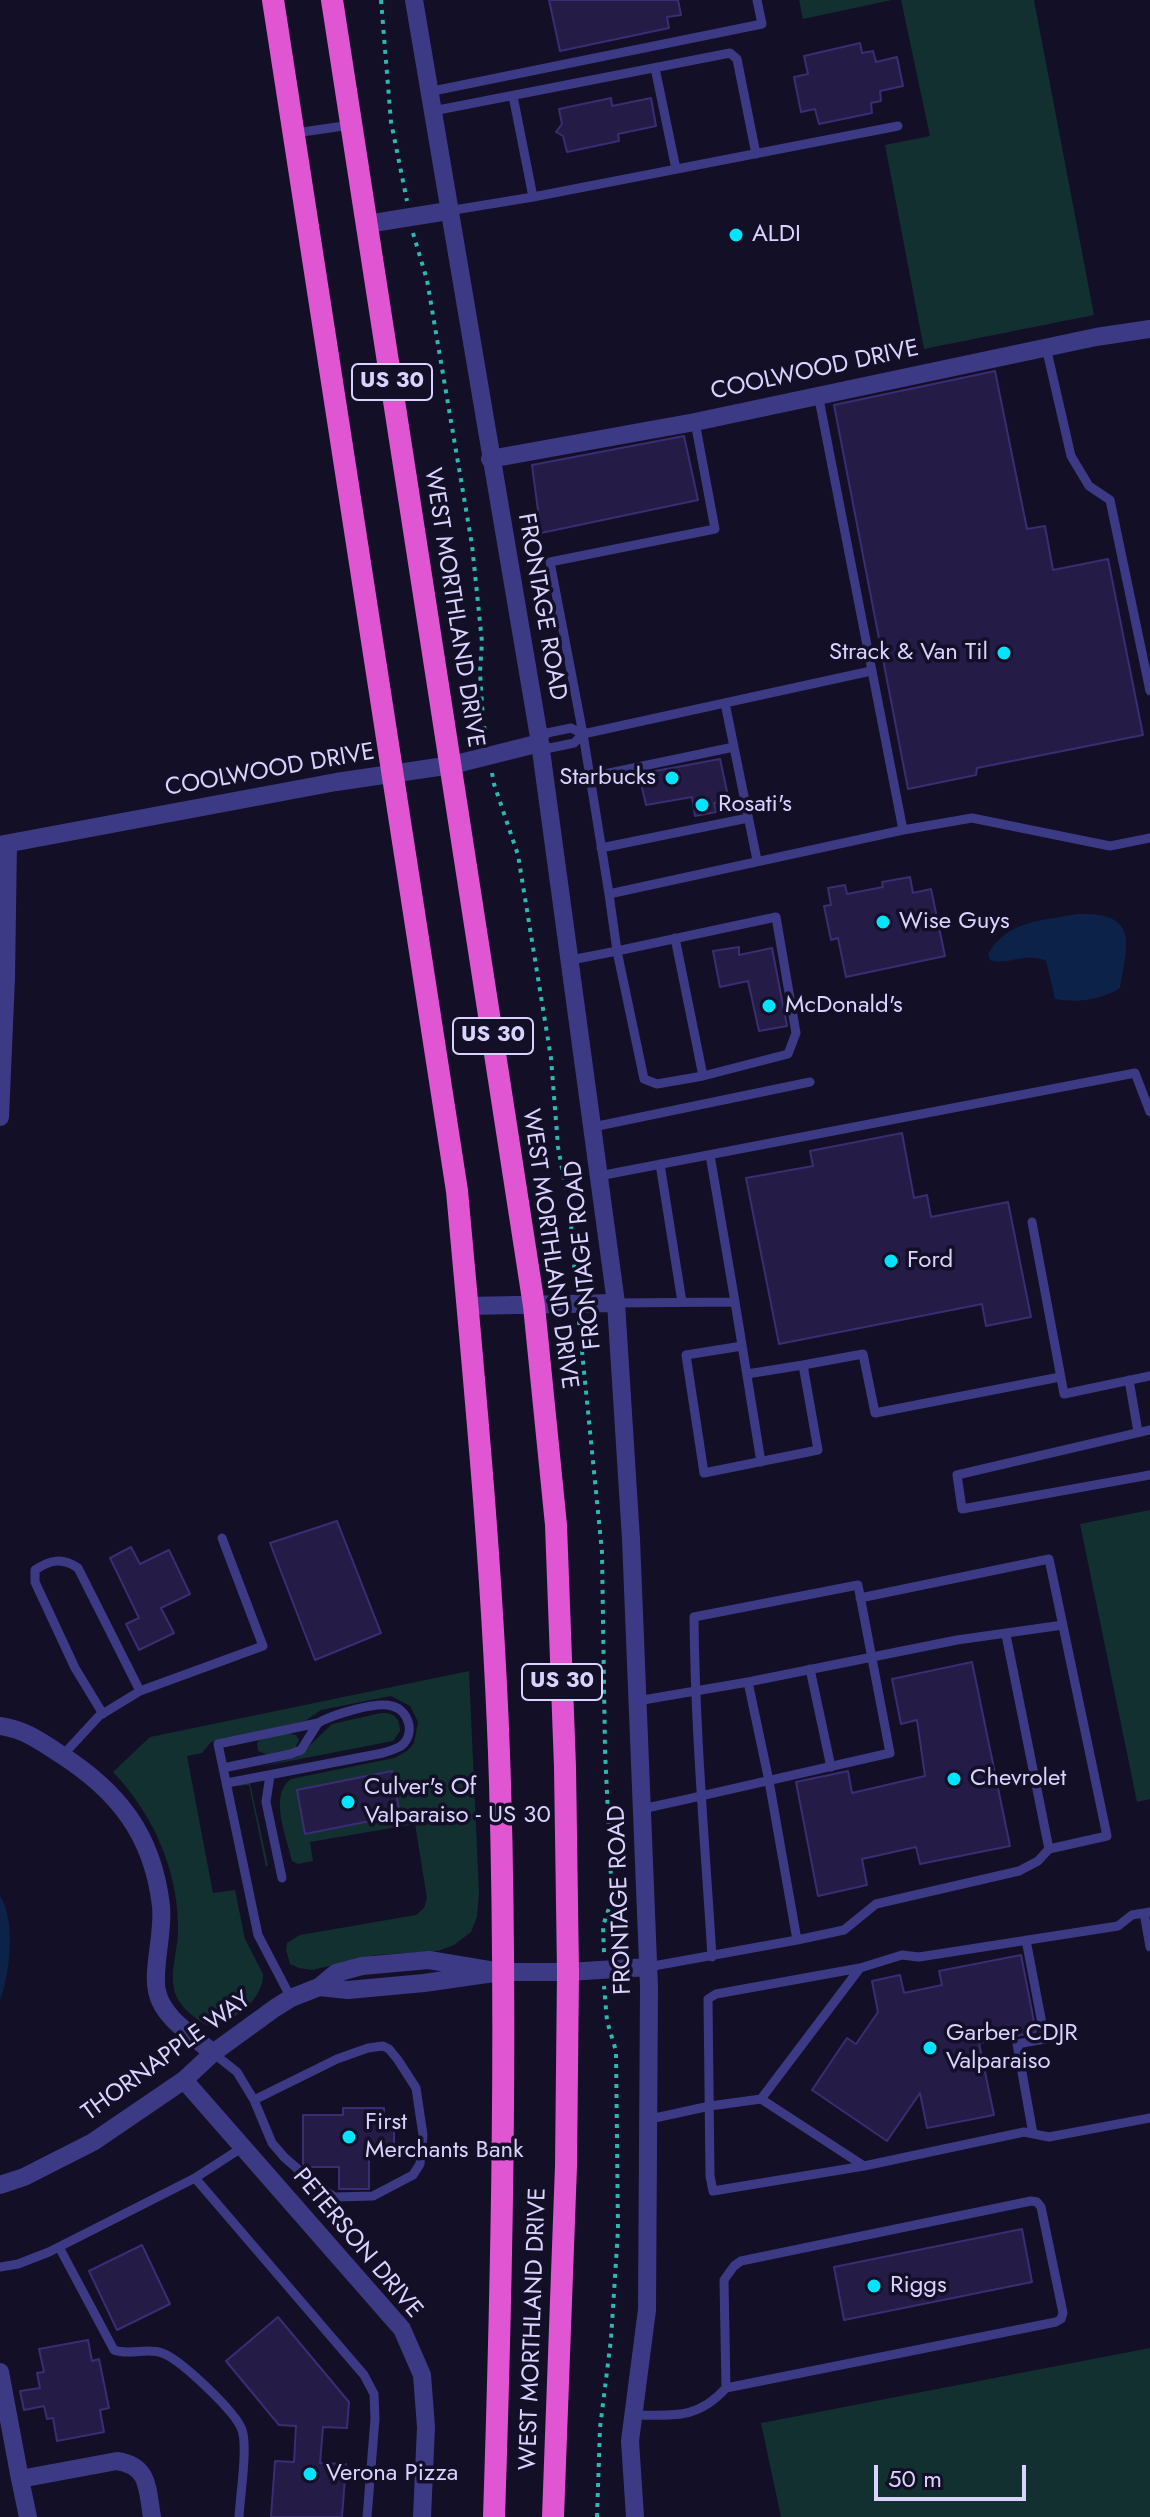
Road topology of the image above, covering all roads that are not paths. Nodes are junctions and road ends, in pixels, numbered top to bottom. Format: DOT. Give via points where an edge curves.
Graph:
graph roads {
  1 [pos="273,0"];
  2 [pos="332,0"];
  3 [pos="414,0"];
  4 [pos="757,0"];
  5 [pos="655,68"];
  6 [pos="428,92"];
  7 [pos="513,96"];
  8 [pos="431,112"];
  9 [pos="351,125"];
  10 [pos="898,126"];
  11 [pos="292,133"];
  12 [pos="756,154"];
  13 [pos="676,169"];
  14 [pos="533,197"];
  15 [pos="448,211"];
  16 [pos="367,224"];
  17 [pos="1150,329"];
  18 [pos="1046,347"];
  19 [pos="818,394"];
  20 [pos="695,422"];
  21 [pos="490,459"];
  22 [pos="871,671"];
  23 [pos="1150,691"];
  24 [pos="725,703"];
  25 [pos="583,734"];
  26 [pos="540,743"];
  27 [pos="734,747"];
  28 [pos="452,765"];
  29 [pos="392,774"];
  30 [pos="590,777"];
  31 [pos="748,818"];
  32 [pos="903,830"];
  33 [pos="1150,838"];
  34 [pos="4,844"];
  35 [pos="601,848"];
  36 [pos="757,860"];
  37 [pos="609,894"];
  38 [pos="675,938"];
  39 [pos="617,951"];
  40 [pos="571,960"];
  41 [pos="703,1076"];
  42 [pos="810,1082"];
  43 [pos="1150,1112"];
  44 [pos="0,1117"];
  45 [pos="593,1127"];
  46 [pos="710,1155"];
  47 [pos="660,1164"];
  48 [pos="599,1176"];
  49 [pos="1032,1222"];
  50 [pos="682,1302"];
  51 [pos="735,1302"];
  52 [pos="616,1303"];
  53 [pos="467,1306"];
  54 [pos="534,1306"];
  55 [pos="742,1346"];
  56 [pos="803,1365"];
  57 [pos="747,1374"];
  58 [pos="1150,1376"];
  59 [pos="1060,1377"];
  60 [pos="1129,1380"];
  61 [pos="1150,1430"];
  62 [pos="1138,1432"];
  63 [pos="761,1462"];
  64 [pos="1150,1475"];
  65 [pos="222,1538"];
  66 [pos="860,1598"];
  67 [pos="1063,1625"];
  68 [pos="1006,1635"];
  69 [pos="871,1657"];
  70 [pos="810,1669"];
  71 [pos="748,1682"];
  72 [pos="140,1691"];
  73 [pos="695,1692"];
  74 [pos="637,1701"];
  75 [pos="103,1714"];
  76 [pos="318,1723"];
  77 [pos="0,1726"];
  78 [pos="63,1755"];
  79 [pos="831,1767"];
  80 [pos="223,1768"];
  81 [pos="270,1775"];
  82 [pos="769,1781"];
  83 [pos="227,1783"];
  84 [pos="701,1796"];
  85 [pos="642,1809"];
  86 [pos="1049,1849"];
  87 [pos="282,1878"];
  88 [pos="1147,1912"];
  89 [pos="797,1940"];
  90 [pos="1026,1940"];
  91 [pos="1150,1947"];
  92 [pos="712,1957"];
  93 [pos="648,1967"];
  94 [pos="860,1968"];
  95 [pos="501,1972"];
  96 [pos="568,1972"];
  97 [pos="291,1998"];
  98 [pos="213,2053"];
  99 [pos="184,2080"];
  100 [pos="761,2099"];
  101 [pos="254,2100"];
  102 [pos="710,2106"];
  103 [pos="1150,2118"];
  104 [pos="650,2119"];
  105 [pos="1033,2134"];
  106 [pos="243,2147"];
  107 [pos="864,2166"];
  108 [pos="195,2178"];
  109 [pos="0,2185"];
  110 [pos="59,2247"];
  111 [pos="0,2267"];
  112 [pos="0,2372"];
  113 [pos="726,2388"];
  114 [pos="633,2415"];
  115 [pos="20,2479"];
  116 [pos="146,2516"];
  117 [pos="28,2517"];
  118 [pos="239,2517"];
  119 [pos="367,2517"];
  120 [pos="422,2517"];
  121 [pos="494,2517"];
  122 [pos="553,2517"];
  123 [pos="635,2517"];
  1 -- 11 [label="highway, WEST MORTHLAND DRIVE / US 30"];
  2 -- 9 [label="highway, WEST MORTHLAND DRIVE / US 30"];
  3 -- 6 [label="street, FRONTAGE ROAD"];
  4 -- 6 [label="lane" via="762,24"];
  5 -- 7 [label="lane"];
  5 -- 12 [label="lane" via="730,53 737,59"];
  5 -- 13 [label="lane"];
  6 -- 8 [label="street, FRONTAGE ROAD"];
  7 -- 8 [label="lane"];
  7 -- 14 [label="lane"];
  8 -- 15 [label="street, FRONTAGE ROAD"];
  9 -- 11 [label="lane"];
  9 -- 16 [label="highway, WEST MORTHLAND DRIVE / US 30"];
  10 -- 12 [label="lane"];
  11 -- 29 [label="highway, WEST MORTHLAND DRIVE / US 30"];
  12 -- 13 [label="lane"];
  13 -- 14 [label="lane"];
  14 -- 15 [label="lane"];
  15 -- 16 [label="street"];
  15 -- 21 [label="street, FRONTAGE ROAD"];
  16 -- 28 [label="highway, WEST MORTHLAND DRIVE / US 30"];
  17 -- 18 [label="street, COOLWOOD DRIVE"];
  18 -- 19 [label="street, COOLWOOD DRIVE"];
  18 -- 23 [label="lane" via="1071,456 1089,486 1110,500"];
  19 -- 20 [label="street, COOLWOOD DRIVE"];
  19 -- 22 [label="lane"];
  20 -- 21 [label="street, COOLWOOD DRIVE"];
  20 -- 25 [label="lane" via="715,529 550,562"];
  21 -- 26 [label="street, FRONTAGE ROAD"];
  22 -- 24 [label="lane"];
  22 -- 32 [label="lane"];
  24 -- 25 [label="lane"];
  24 -- 27 [label="lane"];
  25 -- 26 [label="lane" via="574,743 550,748"];
  25 -- 26 [label="lane" via="571,728 547,733"];
  25 -- 30 [label="lane"];
  26 -- 28 [label="street, COOLWOOD DRIVE"];
  26 -- 40 [label="street, FRONTAGE ROAD"];
  27 -- 30 [label="lane"];
  27 -- 31 [label="lane"];
  28 -- 29 [label="street, COOLWOOD DRIVE"];
  28 -- 54 [label="highway, WEST MORTHLAND DRIVE / US 30"];
  29 -- 34 [label="street, COOLWOOD DRIVE"];
  29 -- 53 [label="highway, WEST MORTHLAND DRIVE / US 30" via="457,1191"];
  30 -- 35 [label="lane"];
  31 -- 35 [label="lane"];
  31 -- 36 [label="lane"];
  32 -- 33 [label="lane" via="972,818 1110,846"];
  32 -- 36 [label="lane"];
  34 -- 44 [label="street, COOLWOOD DRIVE"];
  35 -- 37 [label="lane"];
  36 -- 37 [label="lane"];
  37 -- 39 [label="lane"];
  38 -- 39 [label="lane"];
  38 -- 41 [label="lane"];
  38 -- 41 [label="lane" via="776,917 796,1033 788,1054"];
  39 -- 40 [label="lane"];
  39 -- 41 [label="lane" via="644,1079 657,1084"];
  40 -- 45 [label="street, FRONTAGE ROAD"];
  42 -- 45 [label="lane"];
  43 -- 46 [label="lane" via="1135,1073"];
  45 -- 48 [label="street, FRONTAGE ROAD"];
  46 -- 47 [label="lane"];
  46 -- 51 [label="lane"];
  47 -- 48 [label="lane"];
  47 -- 50 [label="lane"];
  48 -- 52 [label="street, FRONTAGE ROAD"];
  49 -- 59 [label="lane"];
  50 -- 51 [label="lane"];
  50 -- 52 [label="lane"];
  51 -- 55 [label="lane"];
  52 -- 54 [label="street"];
  52 -- 74 [label="street, FRONTAGE ROAD"];
  53 -- 54 [label="street"];
  53 -- 95 [label="highway, WEST MORTHLAND DRIVE / US 30" via="498,1744"];
  54 -- 96 [label="highway, WEST MORTHLAND DRIVE / US 30" via="556,1525"];
  55 -- 57 [label="lane"];
  55 -- 63 [label="lane" via="686,1355 704,1473"];
  56 -- 57 [label="lane"];
  56 -- 59 [label="lane" via="863,1354 875,1413"];
  56 -- 63 [label="lane" via="818,1450"];
  57 -- 63 [label="lane"];
  58 -- 60 [label="lane"];
  59 -- 60 [label="lane" via="1064,1394"];
  60 -- 62 [label="lane"];
  61 -- 62 [label="lane"];
  62 -- 64 [label="lane" via="957,1475 962,1509"];
  65 -- 72 [label="lane" via="263,1646"];
  66 -- 67 [label="lane" via="1049,1559"];
  66 -- 69 [label="lane"];
  66 -- 73 [label="lane" via="858,1585 694,1617"];
  67 -- 68 [label="lane"];
  67 -- 86 [label="lane" via="1107,1836"];
  68 -- 69 [label="lane"];
  68 -- 86 [label="lane"];
  69 -- 70 [label="lane"];
  69 -- 79 [label="lane" via="890,1753"];
  70 -- 71 [label="lane"];
  70 -- 79 [label="lane"];
  71 -- 73 [label="lane"];
  71 -- 82 [label="lane"];
  72 -- 75 [label="lane"];
  72 -- 75 [label="lane" via="78,1568 67,1560 48,1561 35,1570 35,1582"];
  73 -- 74 [label="lane"];
  73 -- 84 [label="lane"];
  74 -- 85 [label="street, FRONTAGE ROAD"];
  75 -- 78 [label="lane"];
  76 -- 80 [label="lane" via="301,1750"];
  76 -- 80 [label="lane" via="218,1744"];
  76 -- 81 [label="lane" via="383,1705 404,1712 410,1724 400,1747"];
  77 -- 78 [label="street" via="22,1730"];
  78 -- 98 [label="street" via="104,1785 146,1848 161,1907 156,1990 165,2011"];
  79 -- 82 [label="lane"];
  80 -- 83 [label="lane"];
  81 -- 83 [label="lane"];
  81 -- 87 [label="lane" via="266,1802"];
  82 -- 84 [label="lane"];
  82 -- 89 [label="lane"];
  83 -- 97 [label="lane" via="258,1935"];
  84 -- 85 [label="lane"];
  84 -- 92 [label="lane"];
  85 -- 93 [label="street, FRONTAGE ROAD"];
  86 -- 89 [label="lane" via="1019,1871 876,1904 844,1930"];
  88 -- 90 [label="lane" via="1118,1926"];
  88 -- 91 [label="lane"];
  89 -- 92 [label="lane"];
  90 -- 94 [label="lane" via="919,1957 902,1955"];
  90 -- 105 [label="lane" via="1045,2039 1017,2044"];
  92 -- 93 [label="lane"];
  93 -- 96 [label="street, THORNAPPLE WAY"];
  93 -- 104 [label="street, FRONTAGE ROAD"];
  94 -- 100 [label="lane"];
  94 -- 102 [label="lane" via="708,1999"];
  95 -- 96 [label="street, THORNAPPLE WAY"];
  95 -- 97 [label="street, THORNAPPLE WAY" via="348,1990 319,1987"];
  95 -- 121 [label="highway, WEST MORTHLAND DRIVE / US 30" via="502,2281"];
  96 -- 122 [label="highway, WEST MORTHLAND DRIVE / US 30"];
  97 -- 98 [label="street, THORNAPPLE WAY"];
  98 -- 99 [label="street, THORNAPPLE WAY"];
  98 -- 101 [label="lane" via="237,2072"];
  99 -- 106 [label="street, PETERSON DRIVE"];
  99 -- 109 [label="street, THORNAPPLE WAY" via="93,2142"];
  100 -- 102 [label="lane"];
  100 -- 107 [label="lane"];
  101 -- 101 [label="lane" via="337,2059 383,2046 416,2088 420,2164 413,2175 373,2196 335,2197 272,2143"];
  102 -- 104 [label="lane"];
  102 -- 107 [label="lane" via="713,2191"];
  103 -- 105 [label="lane" via="1049,2137"];
  104 -- 114 [label="street, FRONTAGE ROAD" via="647,2310"];
  105 -- 107 [label="lane"];
  106 -- 108 [label="lane"];
  106 -- 120 [label="street, PETERSON DRIVE" via="402,2329 422,2375"];
  108 -- 110 [label="lane"];
  108 -- 119 [label="lane" via="364,2375 374,2394"];
  110 -- 111 [label="lane"];
  110 -- 118 [label="lane" via="114,2350 169,2355 238,2421 244,2440"];
  112 -- 115 [label="street"];
  113 -- 113 [label="lane" via="1061,2319 1041,2207 1031,2201 741,2261 724,2280"];
  113 -- 114 [label="lane" via="693,2414"];
  114 -- 123 [label="street, FRONTAGE ROAD"];
  115 -- 116 [label="street" via="117,2461 132,2463 144,2474"];
  115 -- 117 [label="street"];
}
